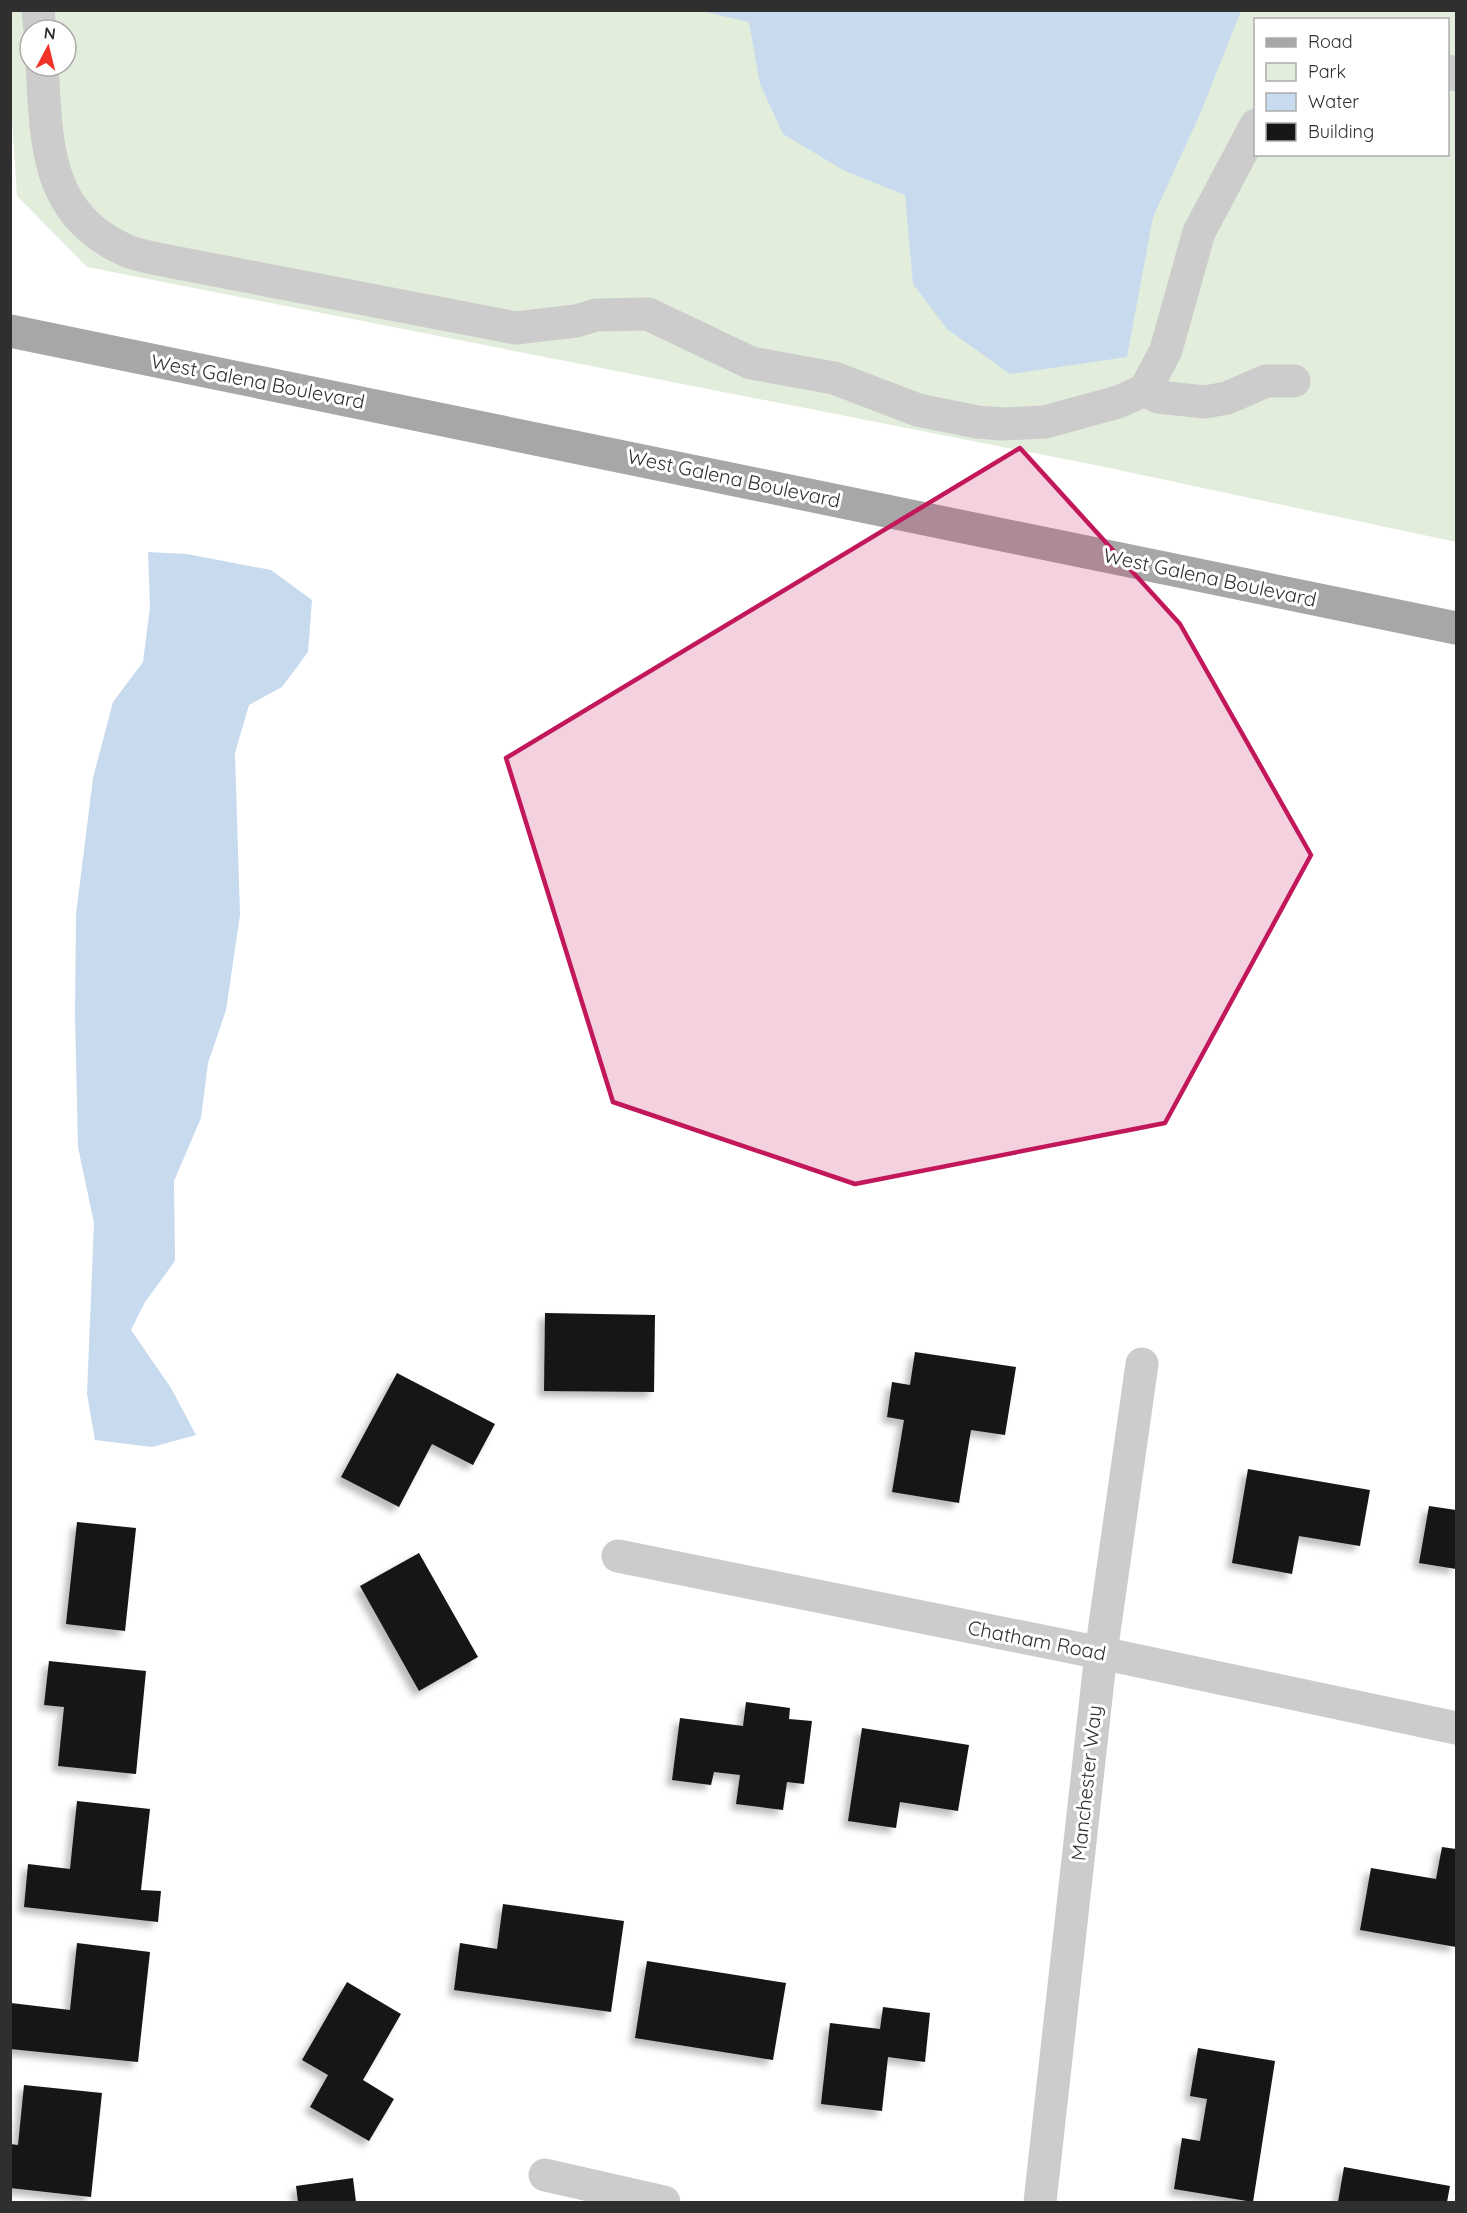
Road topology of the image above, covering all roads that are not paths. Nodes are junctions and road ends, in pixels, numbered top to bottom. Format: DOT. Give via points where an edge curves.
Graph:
graph roads {
  1 [pos="43,78"];
  2 [pos="1254,129"];
  3 [pos="10,331"];
  4 [pos="1294,381"];
  5 [pos="1145,390"];
  6 [pos="1456,628"];
  7 [pos="1142,1364"];
  8 [pos="618,1556"];
  9 [pos="1101,1653"];
  10 [pos="1456,1728"];
  11 [pos="545,2175"];
  12 [pos="664,2202"];
  13 [pos="1040,2202"];
  1 -- 5 [label="street" via="48,146 63,196 79,219 126,251 516,328 596,315 648,314 751,363 834,378 918,410 977,422 1045,422 1119,402"];
  2 -- 5 [label="street" via="1199,231 1166,350"];
  3 -- 6 [label="main road, West Galena Boulevard"];
  4 -- 5 [label="street" via="1266,381 1227,398 1205,402 1158,397"];
  7 -- 9 [label="street, Manchester Way"];
  8 -- 9 [label="street, Chatham Road"];
  9 -- 10 [label="street, Chatham Road"];
  9 -- 13 [label="street, Manchester Way"];
  11 -- 12 [label="street"];
}
